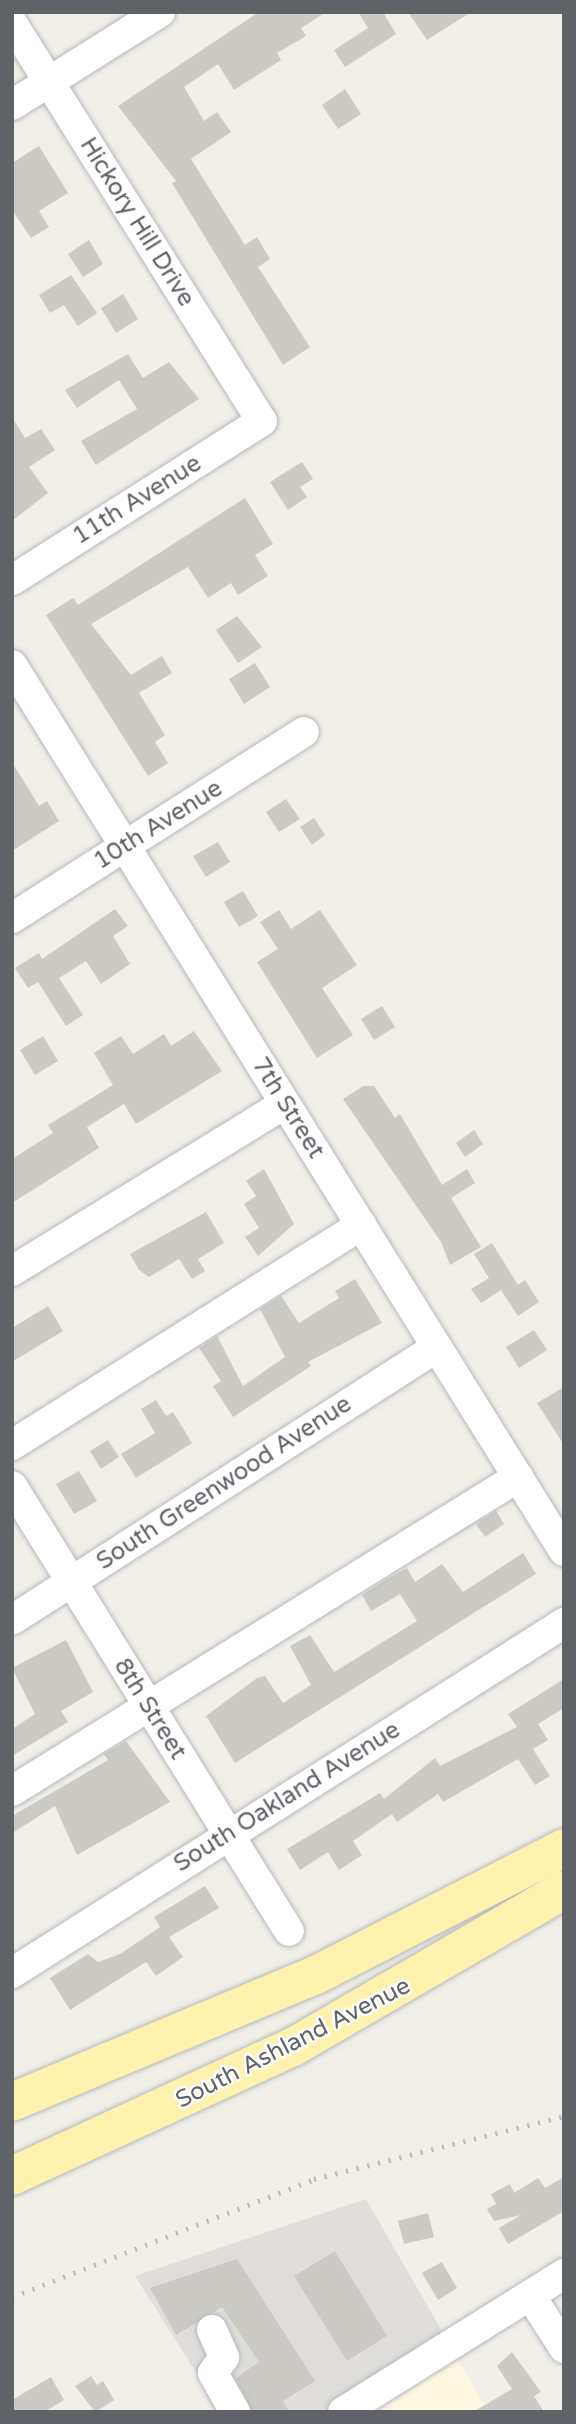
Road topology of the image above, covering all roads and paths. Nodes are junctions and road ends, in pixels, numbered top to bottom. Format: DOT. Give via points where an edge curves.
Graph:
graph roads {
  1 [pos="160,12"];
  2 [pos="12,23"];
  3 [pos="49,82"];
  4 [pos="12,105"];
  5 [pos="262,421"];
  6 [pos="12,580"];
  7 [pos="12,665"];
  8 [pos="304,732"];
  9 [pos="125,846"];
  10 [pos="12,918"];
  11 [pos="285,1104"];
  12 [pos="361,1225"];
  13 [pos="12,1271"];
  14 [pos="437,1347"];
  15 [pos="12,1446"];
  16 [pos="518,1477"];
  17 [pos="12,1486"];
  18 [pos="564,1551"];
  19 [pos="71,1581"];
  20 [pos="12,1620"];
  21 [pos="564,1623"];
  22 [pos="149,1706"];
  23 [pos="12,1791"];
  24 [pos="228,1833"];
  25 [pos="564,1848"];
  26 [pos="564,1890"];
  27 [pos="289,1931"];
  28 [pos="12,1973"];
  29 [pos="316,1975"];
  30 [pos="345,2020"];
  31 [pos="12,2102"];
  32 [pos="12,2176"];
  33 [pos="564,2274"];
  34 [pos="530,2295"];
  35 [pos="212,2330"];
  36 [pos="564,2348"];
  37 [pos="235,2412"];
  38 [pos="343,2412"];
  1 -- 3 [label="street"];
  2 -- 3 [label="street, Hickory Hill Drive"];
  3 -- 4 [label="street"];
  3 -- 5 [label="street, Hickory Hill Drive"];
  5 -- 6 [label="street, 11th Avenue"];
  7 -- 9 [label="street, 7th Street"];
  8 -- 9 [label="street, 10th Avenue"];
  9 -- 10 [label="street, 10th Avenue"];
  9 -- 11 [label="street, 7th Street"];
  11 -- 12 [label="street, 7th Street"];
  11 -- 13 [label="street"];
  12 -- 14 [label="street, 7th Street"];
  12 -- 15 [label="street"];
  14 -- 16 [label="street, 7th Street"];
  14 -- 19 [label="street, South Greenwood Avenue"];
  16 -- 18 [label="street, 7th Street"];
  16 -- 22 [label="street"];
  17 -- 19 [label="street, 8th Street"];
  19 -- 20 [label="street, South Greenwood Avenue"];
  19 -- 22 [label="street, 8th Street"];
  21 -- 24 [label="street, South Oakland Avenue"];
  22 -- 23 [label="street"];
  22 -- 24 [label="street, 8th Street"];
  24 -- 27 [label="street, 8th Street"];
  24 -- 28 [label="street, South Oakland Avenue"];
  25 -- 29 [label="main road, South Ashland Avenue"];
  26 -- 30 [label="main road, South Ashland Avenue"];
  29 -- 30 [label="main road"];
  29 -- 31 [label="main road, South Ashland Avenue"];
  30 -- 32 [label="main road, South Ashland Avenue"];
  33 -- 34 [label="street"];
  34 -- 36 [label="street"];
  34 -- 38 [label="street"];
  35 -- 37 [label="street" via="224,2357 213,2373"];
}
